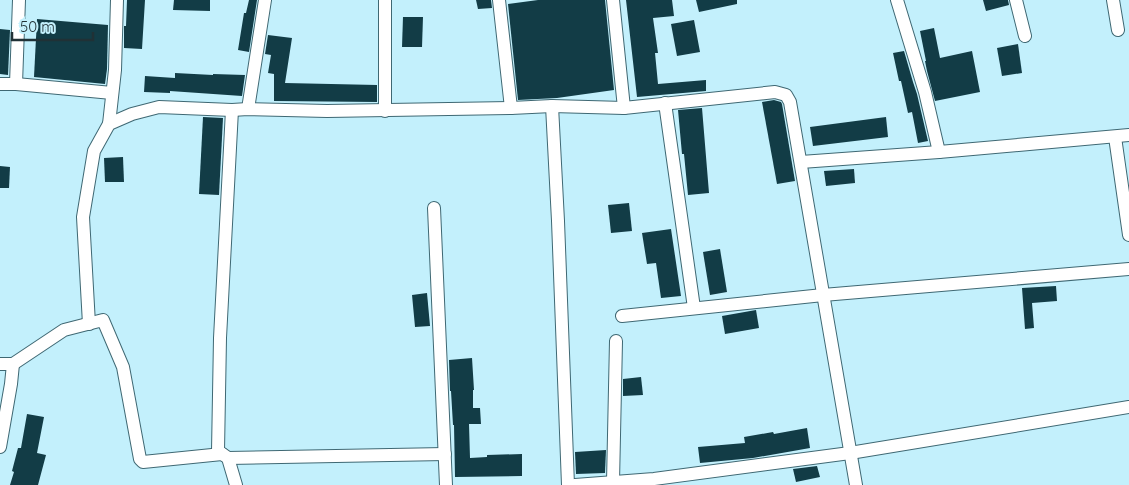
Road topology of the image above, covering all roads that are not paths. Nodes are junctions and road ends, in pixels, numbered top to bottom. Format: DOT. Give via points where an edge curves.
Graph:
graph roads {
  1 [pos="19,0"];
  2 [pos="117,0"];
  3 [pos="265,0"];
  4 [pos="385,0"];
  5 [pos="499,0"];
  6 [pos="613,0"];
  7 [pos="897,0"];
  8 [pos="1016,0"];
  9 [pos="1113,0"];
  10 [pos="1118,30"];
  11 [pos="1025,36"];
  12 [pos="0,84"];
  13 [pos="16,84"];
  14 [pos="112,93"];
  15 [pos="665,103"];
  16 [pos="552,106"];
  17 [pos="512,108"];
  18 [pos="624,108"];
  19 [pos="248,109"];
  20 [pos="232,110"];
  21 [pos="385,111"];
  22 [pos="109,124"];
  23 [pos="1129,135"];
  24 [pos="1115,136"];
  25 [pos="939,152"];
  26 [pos="801,162"];
  27 [pos="434,208"];
  28 [pos="1129,235"];
  29 [pos="1129,269"];
  30 [pos="823,294"];
  31 [pos="694,308"];
  32 [pos="622,316"];
  33 [pos="89,324"];
  34 [pos="616,341"];
  35 [pos="0,364"];
  36 [pos="13,364"];
  37 [pos="1129,407"];
  38 [pos="0,447"];
  39 [pos="850,453"];
  40 [pos="445,454"];
  41 [pos="225,456"];
  42 [pos="613,482"];
  43 [pos="654,482"];
  44 [pos="236,485"];
  45 [pos="446,485"];
  46 [pos="568,485"];
  47 [pos="574,485"];
  48 [pos="856,485"];
  1 -- 13 [label="street"];
  2 -- 14 [label="street"];
  3 -- 19 [label="street"];
  4 -- 21 [label="street"];
  5 -- 17 [label="street"];
  6 -- 18 [label="street"];
  7 -- 25 [label="street"];
  8 -- 11 [label="street"];
  9 -- 10 [label="street"];
  12 -- 13 [label="street"];
  13 -- 14 [label="street"];
  14 -- 22 [label="street"];
  15 -- 18 [label="street"];
  15 -- 26 [label="street" via="775,92 786,95"];
  15 -- 31 [label="street"];
  16 -- 17 [label="street"];
  16 -- 18 [label="street"];
  16 -- 46 [label="street"];
  17 -- 21 [label="street"];
  19 -- 20 [label="street"];
  19 -- 21 [label="street"];
  20 -- 22 [label="street" via="159,107"];
  20 -- 41 [label="street" via="220,338 218,451"];
  22 -- 33 [label="street" via="94,151 83,217"];
  23 -- 24 [label="street"];
  24 -- 25 [label="street"];
  24 -- 28 [label="street"];
  25 -- 26 [label="street"];
  26 -- 30 [label="street"];
  27 -- 40 [label="street"];
  29 -- 30 [label="street"];
  30 -- 31 [label="street"];
  30 -- 39 [label="street"];
  31 -- 32 [label="street"];
  33 -- 36 [label="street" via="64,330"];
  33 -- 41 [label="street" via="103,320 123,367 143,462"];
  34 -- 42 [label="street"];
  35 -- 36 [label="street"];
  36 -- 38 [label="street"];
  37 -- 39 [label="street"];
  39 -- 43 [label="street"];
  39 -- 48 [label="street"];
  40 -- 41 [label="street"];
  40 -- 45 [label="street"];
  41 -- 44 [label="street"];
  42 -- 43 [label="street"];
  42 -- 47 [label="street"];
}
